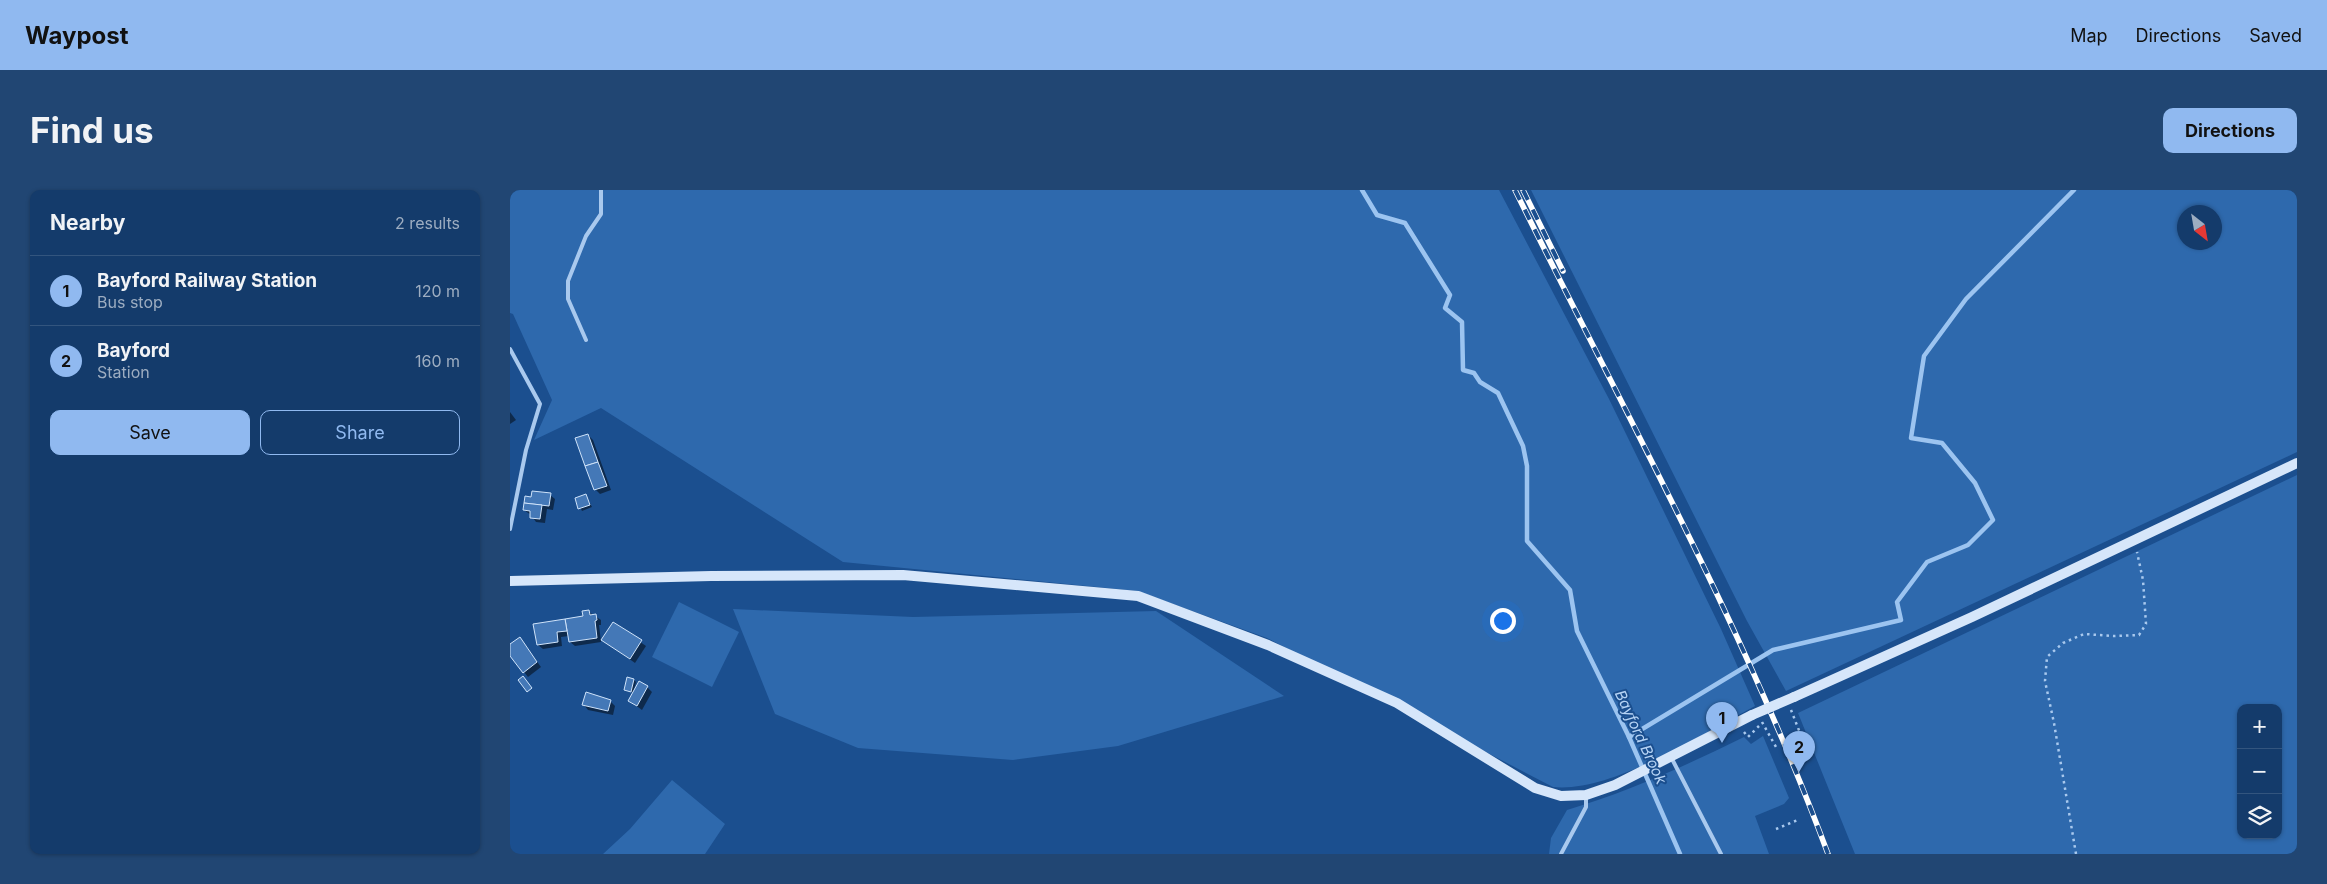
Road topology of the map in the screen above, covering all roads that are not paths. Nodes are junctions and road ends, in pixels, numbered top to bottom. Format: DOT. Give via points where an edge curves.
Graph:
graph roads {
  1 [pos="601,190"];
  2 [pos="586,340"];
  3 [pos="510,349"];
  4 [pos="2297,463"];
  5 [pos="510,529"];
  6 [pos="515,581"];
  7 [pos="1671,757"];
  8 [pos="1586,795"];
  9 [pos="1561,854"];
  10 [pos="1721,854"];
  1 -- 2 [label="lane" via="601,214 586,236 568,280 568,299"];
  3 -- 5 [label="lane" via="540,404 526,450"];
  4 -- 7 [label="street, bridge" via="1972,617 1752,715"];
  6 -- 8 [label="street" via="903,574 1138,596 1268,645 1397,703 1535,788 1561,796"];
  7 -- 8 [label="street" via="1615,785"];
  7 -- 10 [label="lane"];
  8 -- 9 [label="lane" via="1586,806"];
}
